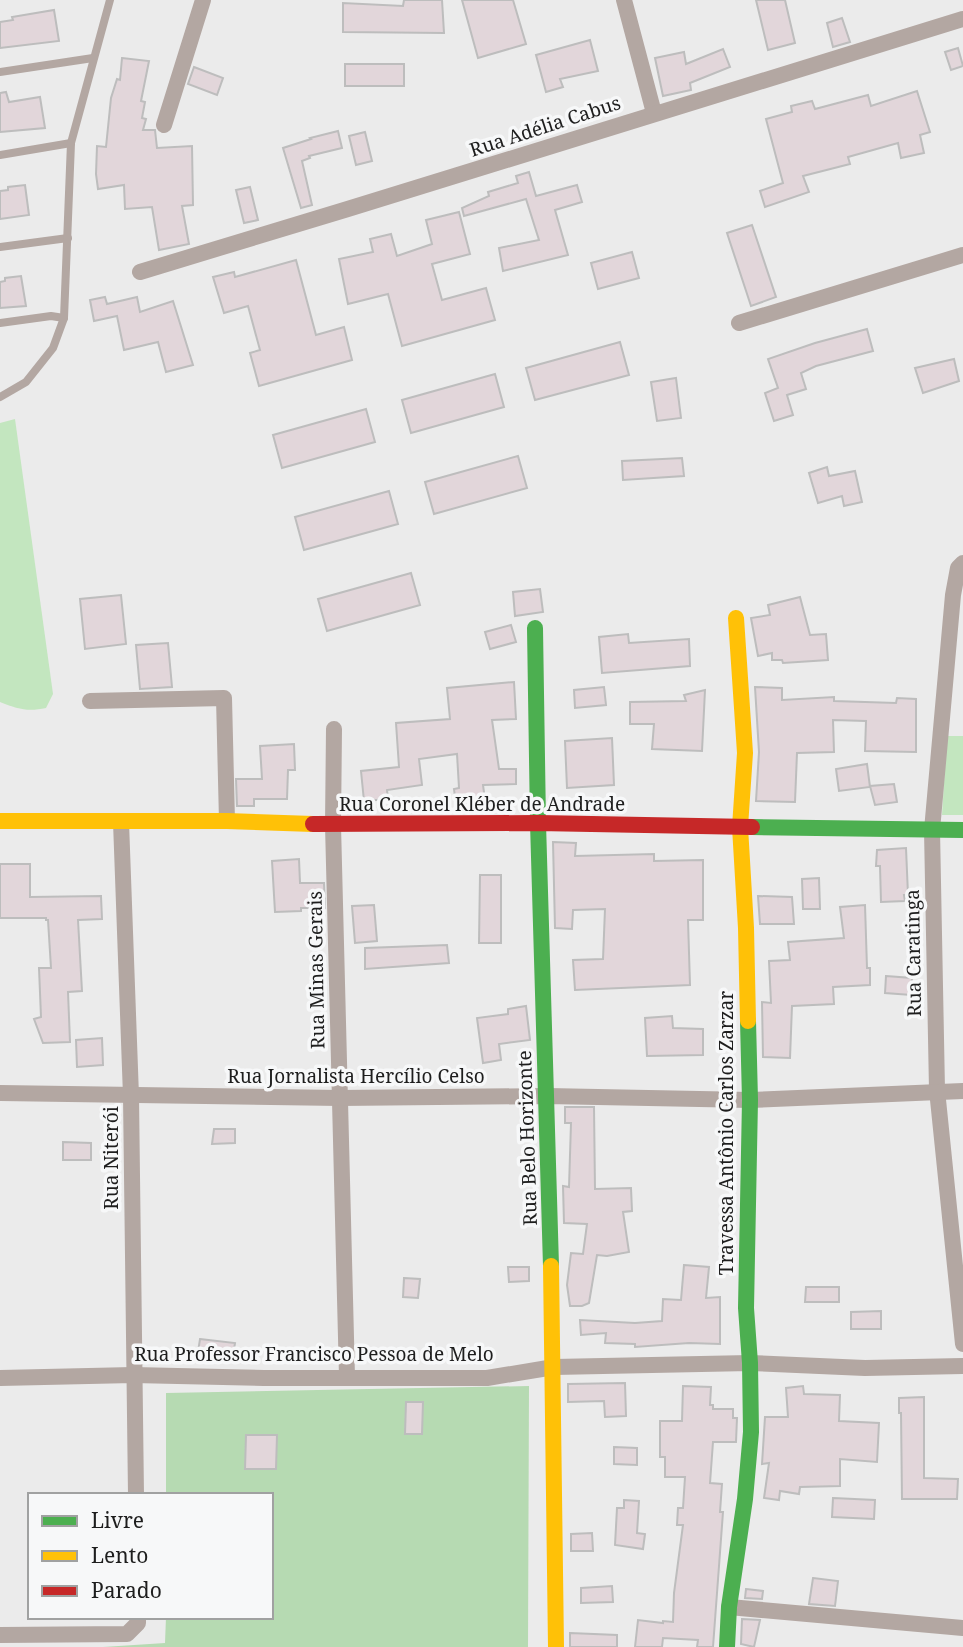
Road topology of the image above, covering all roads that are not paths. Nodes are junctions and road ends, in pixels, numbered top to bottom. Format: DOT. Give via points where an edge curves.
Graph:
graph roads {
  1 [pos="110,0"];
  2 [pos="202,0"];
  3 [pos="624,0"];
  4 [pos="963,19"];
  5 [pos="93,58"];
  6 [pos="0,72"];
  7 [pos="653,113"];
  8 [pos="164,125"];
  9 [pos="71,143"];
  10 [pos="0,155"];
  11 [pos="68,238"];
  12 [pos="0,247"];
  13 [pos="963,255"];
  14 [pos="140,272"];
  15 [pos="64,318"];
  16 [pos="0,323"];
  17 [pos="739,323"];
  18 [pos="0,397"];
  19 [pos="963,563"];
  20 [pos="736,618"];
  21 [pos="535,628"];
  22 [pos="90,701"];
  23 [pos="334,729"];
  24 [pos="0,821"];
  25 [pos="227,821"];
  26 [pos="121,822"];
  27 [pos="538,823"];
  28 [pos="333,825"];
  29 [pos="740,827"];
  30 [pos="932,830"];
  31 [pos="963,830"];
  32 [pos="937,1090"];
  33 [pos="963,1091"];
  34 [pos="0,1093"];
  35 [pos="131,1096"];
  36 [pos="547,1096"];
  37 [pos="340,1098"];
  38 [pos="750,1100"];
  39 [pos="963,1344"];
  40 [pos="750,1363"];
  41 [pos="963,1366"];
  42 [pos="554,1367"];
  43 [pos="133,1375"];
  44 [pos="347,1377"];
  45 [pos="0,1378"];
  46 [pos="136,1493"];
  47 [pos="729,1607"];
  48 [pos="138,1620"];
  49 [pos="963,1628"];
  50 [pos="0,1635"];
  51 [pos="556,1647"];
  52 [pos="727,1647"];
  1 -- 5 [label="lane"];
  2 -- 8 [label="street"];
  3 -- 7 [label="street"];
  4 -- 7 [label="street, Rua Adélia Cabus"];
  5 -- 6 [label="lane"];
  5 -- 9 [label="lane"];
  7 -- 14 [label="street, Rua Adélia Cabus"];
  9 -- 10 [label="lane"];
  9 -- 11 [label="lane"];
  11 -- 12 [label="lane"];
  11 -- 15 [label="lane"];
  13 -- 17 [label="street"];
  15 -- 16 [label="lane"];
  15 -- 18 [label="lane" via="53,348 26,382"];
  19 -- 30 [label="street, Rua Caratinga" via="953,595"];
  20 -- 29 [label="street, Travessa Antônio Carlos Zarzar" via="745,753"];
  21 -- 27 [label="street, Rua Belo Horizonte"];
  22 -- 25 [label="street" via="224,698"];
  23 -- 28 [label="street, Rua Minas Gerais"];
  24 -- 26 [label="street, Rua Coronel Kléber de Andrade"];
  25 -- 26 [label="street, Rua Coronel Kléber de Andrade"];
  25 -- 28 [label="street, Rua Coronel Kléber de Andrade"];
  26 -- 35 [label="street, Rua Niterói"];
  27 -- 28 [label="street, Rua Coronel Kléber de Andrade"];
  27 -- 29 [label="street, Rua Coronel Kléber de Andrade"];
  27 -- 36 [label="street, Rua Belo Horizonte"];
  28 -- 37 [label="street, Rua Minas Gerais"];
  29 -- 30 [label="street, Rua Coronel Kléber de Andrade"];
  29 -- 38 [label="street, Travessa Antônio Carlos Zarzar"];
  30 -- 31 [label="street, Rua Coronel Kléber de Andrade"];
  30 -- 32 [label="street, Rua Caratinga"];
  32 -- 33 [label="street, Rua Jornalista Hercílio Celso"];
  32 -- 38 [label="street, Rua Jornalista Hercílio Celso"];
  32 -- 39 [label="street, Rua Caratinga"];
  34 -- 35 [label="street, Rua Jornalista Hercílio Celso"];
  35 -- 37 [label="street, Rua Jornalista Hercílio Celso"];
  35 -- 43 [label="street, Rua Niterói"];
  36 -- 37 [label="street, Rua Jornalista Hercílio Celso"];
  36 -- 38 [label="street, Rua Jornalista Hercílio Celso"];
  36 -- 42 [label="street, Rua Belo Horizonte"];
  37 -- 44 [label="street, Rua Minas Gerais"];
  38 -- 40 [label="street, Travessa Antônio Carlos Zarzar" via="746,1308"];
  40 -- 41 [label="street, Rua Professor Francisco Pessoa de Melo"];
  40 -- 42 [label="street, Rua Professor Francisco Pessoa de Melo"];
  40 -- 47 [label="street, Travessa Antônio Carlos Zarzar" via="750,1456"];
  42 -- 44 [label="street, Rua Professor Francisco Pessoa de Melo" via="487,1378"];
  42 -- 51 [label="street, Rua Belo Horizonte"];
  43 -- 44 [label="street, Rua Professor Francisco Pessoa de Melo"];
  43 -- 45 [label="street, Rua Professor Francisco Pessoa de Melo"];
  43 -- 46 [label="street, Rua Niterói"];
  47 -- 49 [label="street"];
  47 -- 52 [label="street, Travessa Antônio Carlos Zarzar"];
  48 -- 50 [label="street" via="127,1634"];
}
